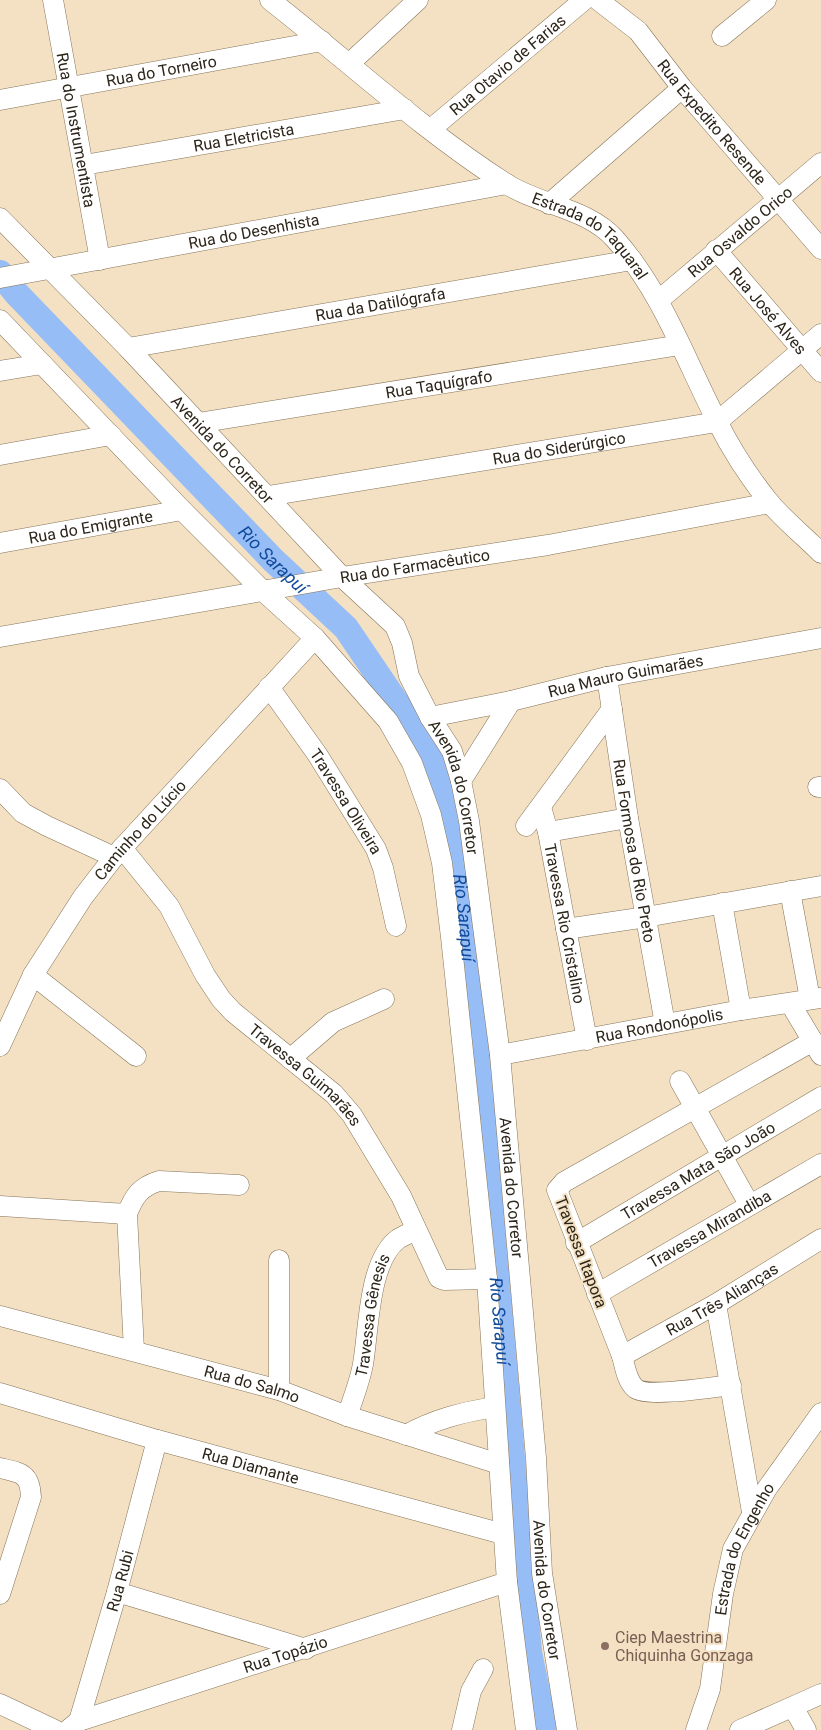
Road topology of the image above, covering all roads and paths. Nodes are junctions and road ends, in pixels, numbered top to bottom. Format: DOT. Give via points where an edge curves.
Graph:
graph roads {
  1 [pos="55,0"];
  2 [pos="270,0"];
  3 [pos="418,0"];
  4 [pos="584,0"];
  5 [pos="598,0"];
  6 [pos="766,0"];
  7 [pos="722,36"];
  8 [pos="322,41"];
  9 [pos="350,64"];
  10 [pos="70,86"];
  11 [pos="682,88"];
  12 [pos="0,100"];
  13 [pos="405,109"];
  14 [pos="431,129"];
  15 [pos="821,163"];
  16 [pos="84,165"];
  17 [pos="507,184"];
  18 [pos="776,199"];
  19 [pos="549,204"];
  20 [pos="0,218"];
  21 [pos="821,249"];
  22 [pos="716,250"];
  23 [pos="100,260"];
  24 [pos="632,260"];
  25 [pos="49,269"];
  26 [pos="0,278"];
  27 [pos="659,300"];
  28 [pos="0,320"];
  29 [pos="821,334"];
  30 [pos="680,345"];
  31 [pos="128,348"];
  32 [pos="802,351"];
  33 [pos="42,364"];
  34 [pos="0,371"];
  35 [pos="821,372"];
  36 [pos="717,422"];
  37 [pos="198,423"];
  38 [pos="111,435"];
  39 [pos="0,455"];
  40 [pos="268,496"];
  41 [pos="770,503"];
  42 [pos="182,510"];
  43 [pos="0,542"];
  44 [pos="821,552"];
  45 [pos="334,578"];
  46 [pos="263,591"];
  47 [pos="0,637"];
  48 [pos="315,638"];
  49 [pos="821,638"];
  50 [pos="608,677"];
  51 [pos="269,687"];
  52 [pos="511,700"];
  53 [pos="612,709"];
  54 [pos="430,717"];
  55 [pos="461,781"];
  56 [pos="0,790"];
  57 [pos="541,807"];
  58 [pos="628,818"];
  59 [pos="526,826"];
  60 [pos="548,832"];
  61 [pos="118,852"];
  62 [pos="821,886"];
  63 [pos="790,891"];
  64 [pos="722,903"];
  65 [pos="646,917"];
  66 [pos="396,926"];
  67 [pos="566,929"];
  68 [pos="33,974"];
  69 [pos="816,998"];
  70 [pos="384,999"];
  71 [pos="790,1003"];
  72 [pos="741,1010"];
  73 [pos="665,1024"];
  74 [pos="587,1040"];
  75 [pos="0,1046"];
  76 [pos="817,1048"];
  77 [pos="500,1055"];
  78 [pos="136,1056"];
  79 [pos="290,1059"];
  80 [pos="680,1081"];
  81 [pos="821,1097"];
  82 [pos="695,1108"];
  83 [pos="722,1156"];
  84 [pos="821,1164"];
  85 [pos="239,1184"];
  86 [pos="749,1204"];
  87 [pos="0,1206"];
  88 [pos="127,1214"];
  89 [pos="416,1230"];
  90 [pos="821,1238"];
  91 [pos="576,1243"];
  92 [pos="279,1260"];
  93 [pos="487,1279"];
  94 [pos="597,1294"];
  95 [pos="716,1304"];
  96 [pos="0,1316"];
  97 [pos="134,1350"];
  98 [pos="622,1356"];
  99 [pos="731,1385"];
  100 [pos="279,1390"];
  101 [pos="0,1393"];
  102 [pos="495,1407"];
  103 [pos="821,1413"];
  104 [pos="347,1416"];
  105 [pos="406,1435"];
  106 [pos="157,1440"];
  107 [pos="499,1464"];
  108 [pos="0,1468"];
  109 [pos="752,1512"];
  110 [pos="503,1534"];
  111 [pos="506,1582"];
  112 [pos="117,1592"];
  113 [pos="0,1594"];
  114 [pos="306,1649"];
  115 [pos="483,1668"];
  116 [pos="821,1694"];
  117 [pos="0,1704"];
  118 [pos="793,1707"];
  119 [pos="73,1726"];
  120 [pos="55,1730"];
  121 [pos="462,1730"];
  122 [pos="526,1730"];
  123 [pos="567,1730"];
  124 [pos="696,1730"];
  125 [pos="740,1730"];
  126 [pos="806,1730"];
  1 -- 10 [label="street, Rua do Instrumentista"];
  2 -- 8 [label="street, Estrada do Taquaral"];
  3 -- 9 [label="street"];
  4 -- 14 [label="street, Rua Otavio de Farias"];
  5 -- 11 [label="street, Rua Expedito Resende" via="638,31"];
  6 -- 7 [label="street"];
  8 -- 9 [label="street, Estrada do Taquaral"];
  8 -- 10 [label="street, Rua do Torneiro"];
  9 -- 13 [label="street, Estrada do Taquaral"];
  10 -- 12 [label="street, Rua do Torneiro"];
  10 -- 16 [label="street, Rua do Instrumentista"];
  11 -- 18 [label="street, Rua Expedito Resende"];
  11 -- 19 [label="street"];
  13 -- 14 [label="street, Estrada do Taquaral"];
  13 -- 16 [label="street, Rua Eletricista"];
  14 -- 17 [label="street, Estrada do Taquaral" via="461,154"];
  15 -- 18 [label="street, Rua Osvaldo Orico"];
  16 -- 23 [label="street, Rua do Instrumentista"];
  17 -- 19 [label="street, Estrada do Taquaral"];
  17 -- 23 [label="street, Rua do Desenhista"];
  18 -- 21 [label="street, Rua Expedito Resende"];
  18 -- 22 [label="street, Rua Osvaldo Orico"];
  19 -- 24 [label="street, Estrada do Taquaral" via="587,218 614,237"];
  20 -- 25 [label="street, Avenida do Corretor"];
  22 -- 27 [label="street, Rua Osvaldo Orico"];
  22 -- 32 [label="street, Rua José Alves"];
  23 -- 25 [label="street, Rua do Desenhista"];
  24 -- 27 [label="street, Estrada do Taquaral"];
  24 -- 31 [label="street, Rua da Datilógrafa"];
  25 -- 26 [label="street, Rua do Desenhista"];
  25 -- 31 [label="street, Avenida do Corretor"];
  27 -- 30 [label="street, Estrada do Taquaral"];
  28 -- 33 [label="street, Avenida do Corretor"];
  29 -- 32 [label="street"];
  30 -- 36 [label="street, Estrada do Taquaral"];
  30 -- 37 [label="street, Rua Taquígrafo"];
  31 -- 37 [label="street, Avenida do Corretor"];
  32 -- 35 [label="street, Rua José Alves"];
  32 -- 36 [label="street"];
  33 -- 34 [label="street"];
  33 -- 38 [label="street, Avenida do Corretor"];
  36 -- 40 [label="street, Rua do Siderúrgico"];
  36 -- 41 [label="street, Estrada do Taquaral"];
  37 -- 40 [label="street, Avenida do Corretor"];
  38 -- 39 [label="street"];
  38 -- 42 [label="street, Avenida do Corretor"];
  40 -- 45 [label="street, Avenida do Corretor"];
  41 -- 44 [label="street, Estrada do Taquaral"];
  41 -- 45 [label="street, Rua do Farmacêutico" via="548,545"];
  42 -- 43 [label="street, Rua do Emigrante"];
  42 -- 46 [label="street, Avenida do Corretor"];
  45 -- 46 [label="street, Rua do Farmacêutico"];
  45 -- 54 [label="street, Avenida do Corretor" via="395,626 409,676"];
  46 -- 47 [label="street, Rua do Farmacêutico"];
  46 -- 48 [label="street, Avenida do Corretor"];
  48 -- 51 [label="street, Caminho do Lúcio"];
  48 -- 93 [label="street, Avenida do Corretor" via="388,720 412,763 431,815 442,863 451,937"];
  49 -- 50 [label="street, Rua Mauro Guimarães"];
  50 -- 52 [label="street, Rua Mauro Guimarães"];
  50 -- 53 [label="street, Rua Formosa do Rio Preto"];
  51 -- 61 [label="street, Caminho do Lúcio"];
  51 -- 66 [label="street, Travessa Oliveira" via="317,754 376,850"];
  52 -- 54 [label="street, Rua Mauro Guimarães"];
  52 -- 55 [label="street"];
  53 -- 57 [label="street"];
  53 -- 58 [label="street, Rua Formosa do Rio Preto"];
  54 -- 55 [label="street, Avenida do Corretor" via="452,751"];
  55 -- 77 [label="street, Avenida do Corretor"];
  56 -- 61 [label="street" via="23,813 47,826"];
  57 -- 59 [label="street"];
  57 -- 60 [label="street, Travessa Rio Cristalino"];
  58 -- 60 [label="street"];
  58 -- 65 [label="street, Rua Formosa do Rio Preto"];
  60 -- 67 [label="street, Travessa Rio Cristalino"];
  61 -- 68 [label="street, Caminho do Lúcio" via="82,897"];
  61 -- 79 [label="street, Travessa Guimarães" via="169,906 221,999"];
  62 -- 63 [label="street"];
  63 -- 64 [label="street"];
  63 -- 69 [label="street"];
  64 -- 65 [label="street"];
  64 -- 72 [label="street"];
  65 -- 67 [label="street"];
  65 -- 73 [label="street, Rua Formosa do Rio Preto"];
  67 -- 74 [label="street, Travessa Rio Cristalino"];
  68 -- 75 [label="street, Caminho do Lúcio"];
  68 -- 78 [label="street"];
  69 -- 71 [label="street, Rua Rondonópolis"];
  70 -- 79 [label="street" via="333,1022"];
  71 -- 72 [label="street, Rua Rondonópolis"];
  71 -- 76 [label="street"];
  72 -- 73 [label="street, Rua Rondonópolis"];
  73 -- 74 [label="street, Rua Rondonópolis"];
  74 -- 77 [label="street, Rua Rondonópolis"];
  76 -- 82 [label="street, Travessa Itapora"];
  77 -- 123 [label="street, Avenida do Corretor" via="536,1458 542,1573"];
  79 -- 89 [label="street, Travessa Guimarães" via="334,1094 352,1115 401,1196"];
  80 -- 82 [label="street"];
  81 -- 83 [label="street, Travessa Mata São João"];
  82 -- 83 [label="street"];
  82 -- 91 [label="street, Travessa Itapora" via="558,1188 556,1193"];
  83 -- 86 [label="street"];
  83 -- 91 [label="street, Travessa Mata São João"];
  84 -- 86 [label="street, Travessa Mirandiba"];
  85 -- 88 [label="street" via="159,1180 138,1191"];
  86 -- 94 [label="street, Travessa Mirandiba"];
  87 -- 88 [label="street"];
  88 -- 97 [label="street"];
  89 -- 93 [label="street, Travessa Guimarães" via="439,1278"];
  89 -- 104 [label="street, Travessa Gênesis" via="389,1249 381,1266 372,1297 363,1366"];
  90 -- 95 [label="street, Rua Três Alianças"];
  91 -- 94 [label="street, Travessa Itapora"];
  92 -- 100 [label="street"];
  93 -- 102 [label="street, Avenida do Corretor"];
  94 -- 98 [label="street, Travessa Itapora"];
  95 -- 98 [label="street, Rua Três Alianças"];
  95 -- 99 [label="street"];
  96 -- 97 [label="street, Rua do Salmo"];
  97 -- 100 [label="street, Rua do Salmo"];
  98 -- 99 [label="street, Travessa Itapora" via="629,1381 642,1392"];
  99 -- 109 [label="street"];
  100 -- 104 [label="street, Rua do Salmo"];
  101 -- 106 [label="street, Rua Diamante"];
  102 -- 105 [label="street" via="458,1413"];
  102 -- 107 [label="street, Avenida do Corretor"];
  103 -- 109 [label="street, Estrada do Engenho"];
  104 -- 105 [label="street, Rua do Salmo"];
  105 -- 107 [label="street, Rua do Salmo"];
  106 -- 110 [label="street, Rua Diamante"];
  106 -- 112 [label="street, Rua Rubi"];
  107 -- 110 [label="street, Avenida do Corretor"];
  108 -- 113 [label="street" via="22,1474 30,1486 31,1497"];
  109 -- 124 [label="street, Estrada do Engenho" via="733,1549 723,1594 710,1689"];
  110 -- 111 [label="street, Avenida do Corretor"];
  111 -- 114 [label="street, Rua Topázio"];
  111 -- 122 [label="street, Avenida do Corretor"];
  112 -- 114 [label="street"];
  112 -- 119 [label="street, Rua Rubi"];
  114 -- 119 [label="street, Rua Topázio"];
  115 -- 121 [label="street" via="470,1691"];
  116 -- 118 [label="street"];
  117 -- 120 [label="street"];
  118 -- 125 [label="street"];
  118 -- 126 [label="street"];
}
